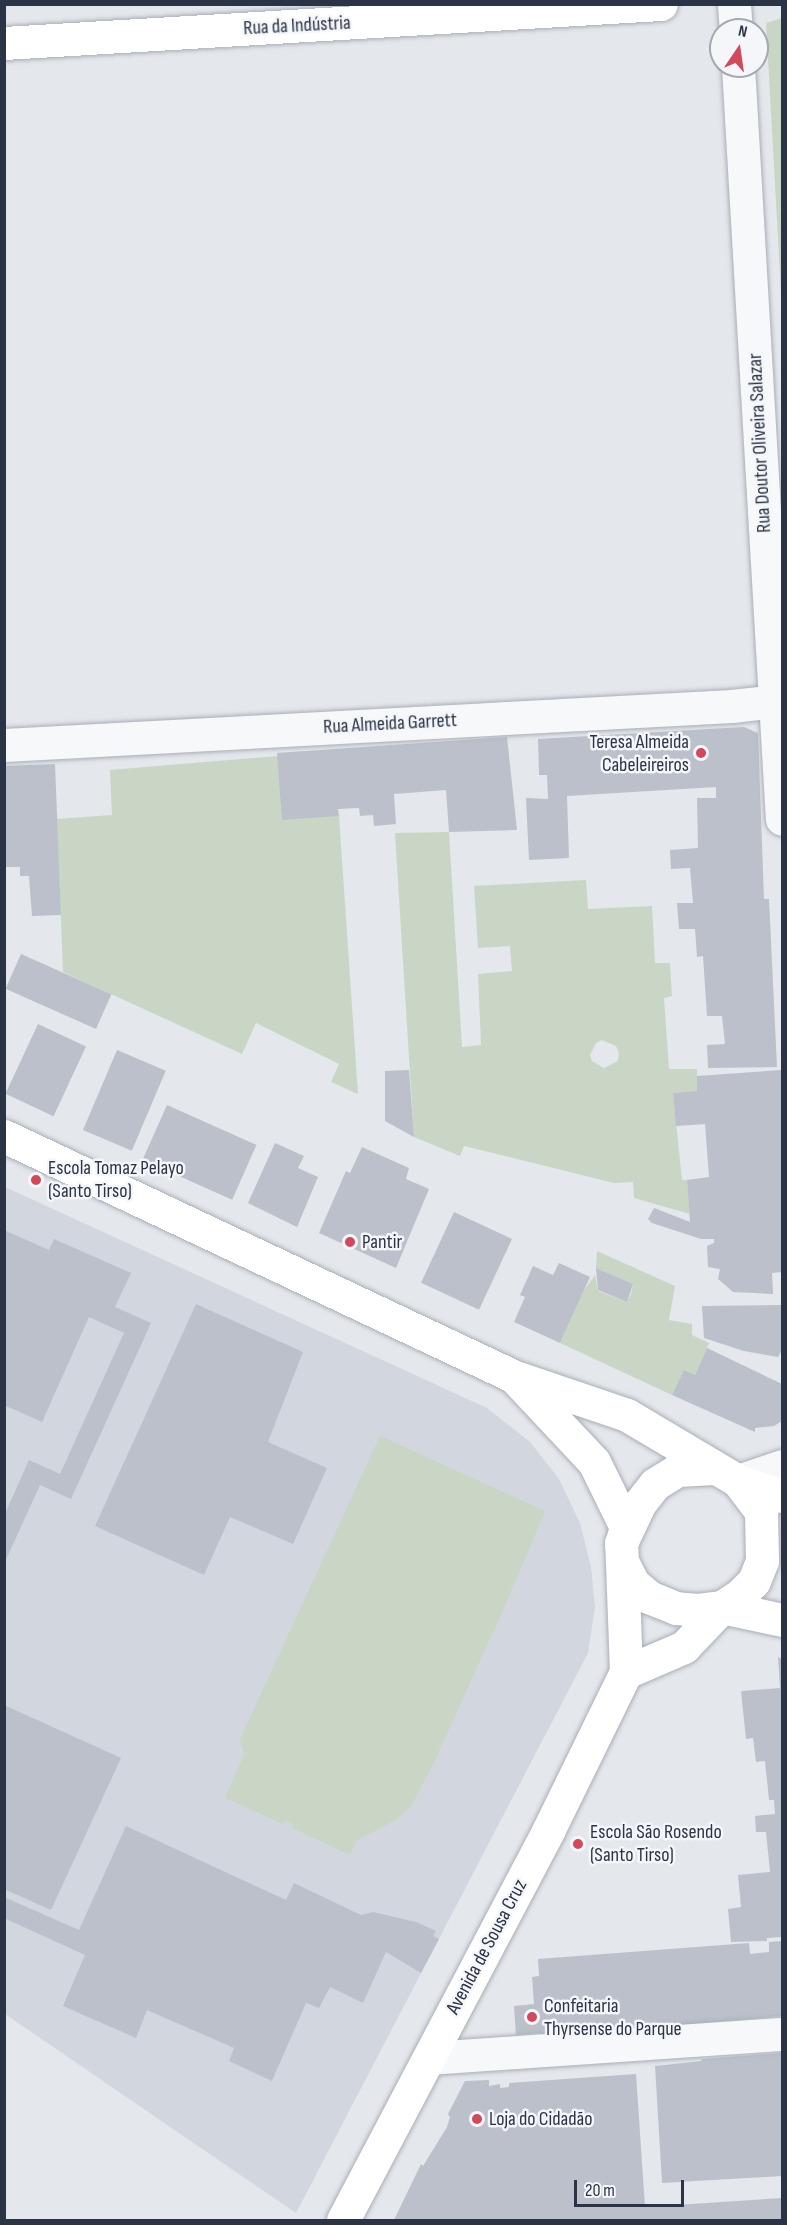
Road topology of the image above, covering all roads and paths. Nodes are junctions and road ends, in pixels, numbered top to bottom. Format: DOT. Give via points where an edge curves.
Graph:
graph roads {
  1 [pos="661,4"];
  2 [pos="4,43"];
  3 [pos="739,78"];
  4 [pos="775,701"];
  5 [pos="4,745"];
  6 [pos="783,819"];
  7 [pos="4,1136"];
  8 [pos="515,1377"];
  9 [pos="783,1466"];
  10 [pos="726,1475"];
  11 [pos="783,1496"];
  12 [pos="626,1527"];
  13 [pos="622,1561"];
  14 [pos="722,1606"];
  15 [pos="783,1620"];
  16 [pos="626,1672"];
  17 [pos="783,2034"];
  18 [pos="429,2058"];
  19 [pos="344,2220"];
  1 -- 2 [label="street, Rua da Indústria"];
  3 -- 4 [label="street, Rua Doutor Oliveira Salazar"];
  4 -- 5 [label="street, Rua Almeida Garrett"];
  4 -- 6 [label="street, Rua Doutor Oliveira Salazar"];
  7 -- 8 [label="street"];
  8 -- 10 [label="street" via="627,1415"];
  8 -- 12 [label="street" via="594,1462"];
  9 -- 10 [label="street"];
  10 -- 11 [label="street"];
  10 -- 12 [label="street" via="677,1470 655,1484"];
  10 -- 14 [label="street" via="761,1512 762,1561 754,1581"];
  12 -- 13 [label="street" via="621,1543"];
  13 -- 14 [label="street" via="633,1584 649,1597 676,1608 698,1611"];
  13 -- 16 [label="street, Avenida de Sousa Cruz"];
  14 -- 15 [label="street"];
  14 -- 16 [label="street" via="684,1647"];
  16 -- 18 [label="street, Avenida de Sousa Cruz"];
  17 -- 18 [label="street"];
  18 -- 19 [label="street, Avenida de Sousa Cruz"];
}
